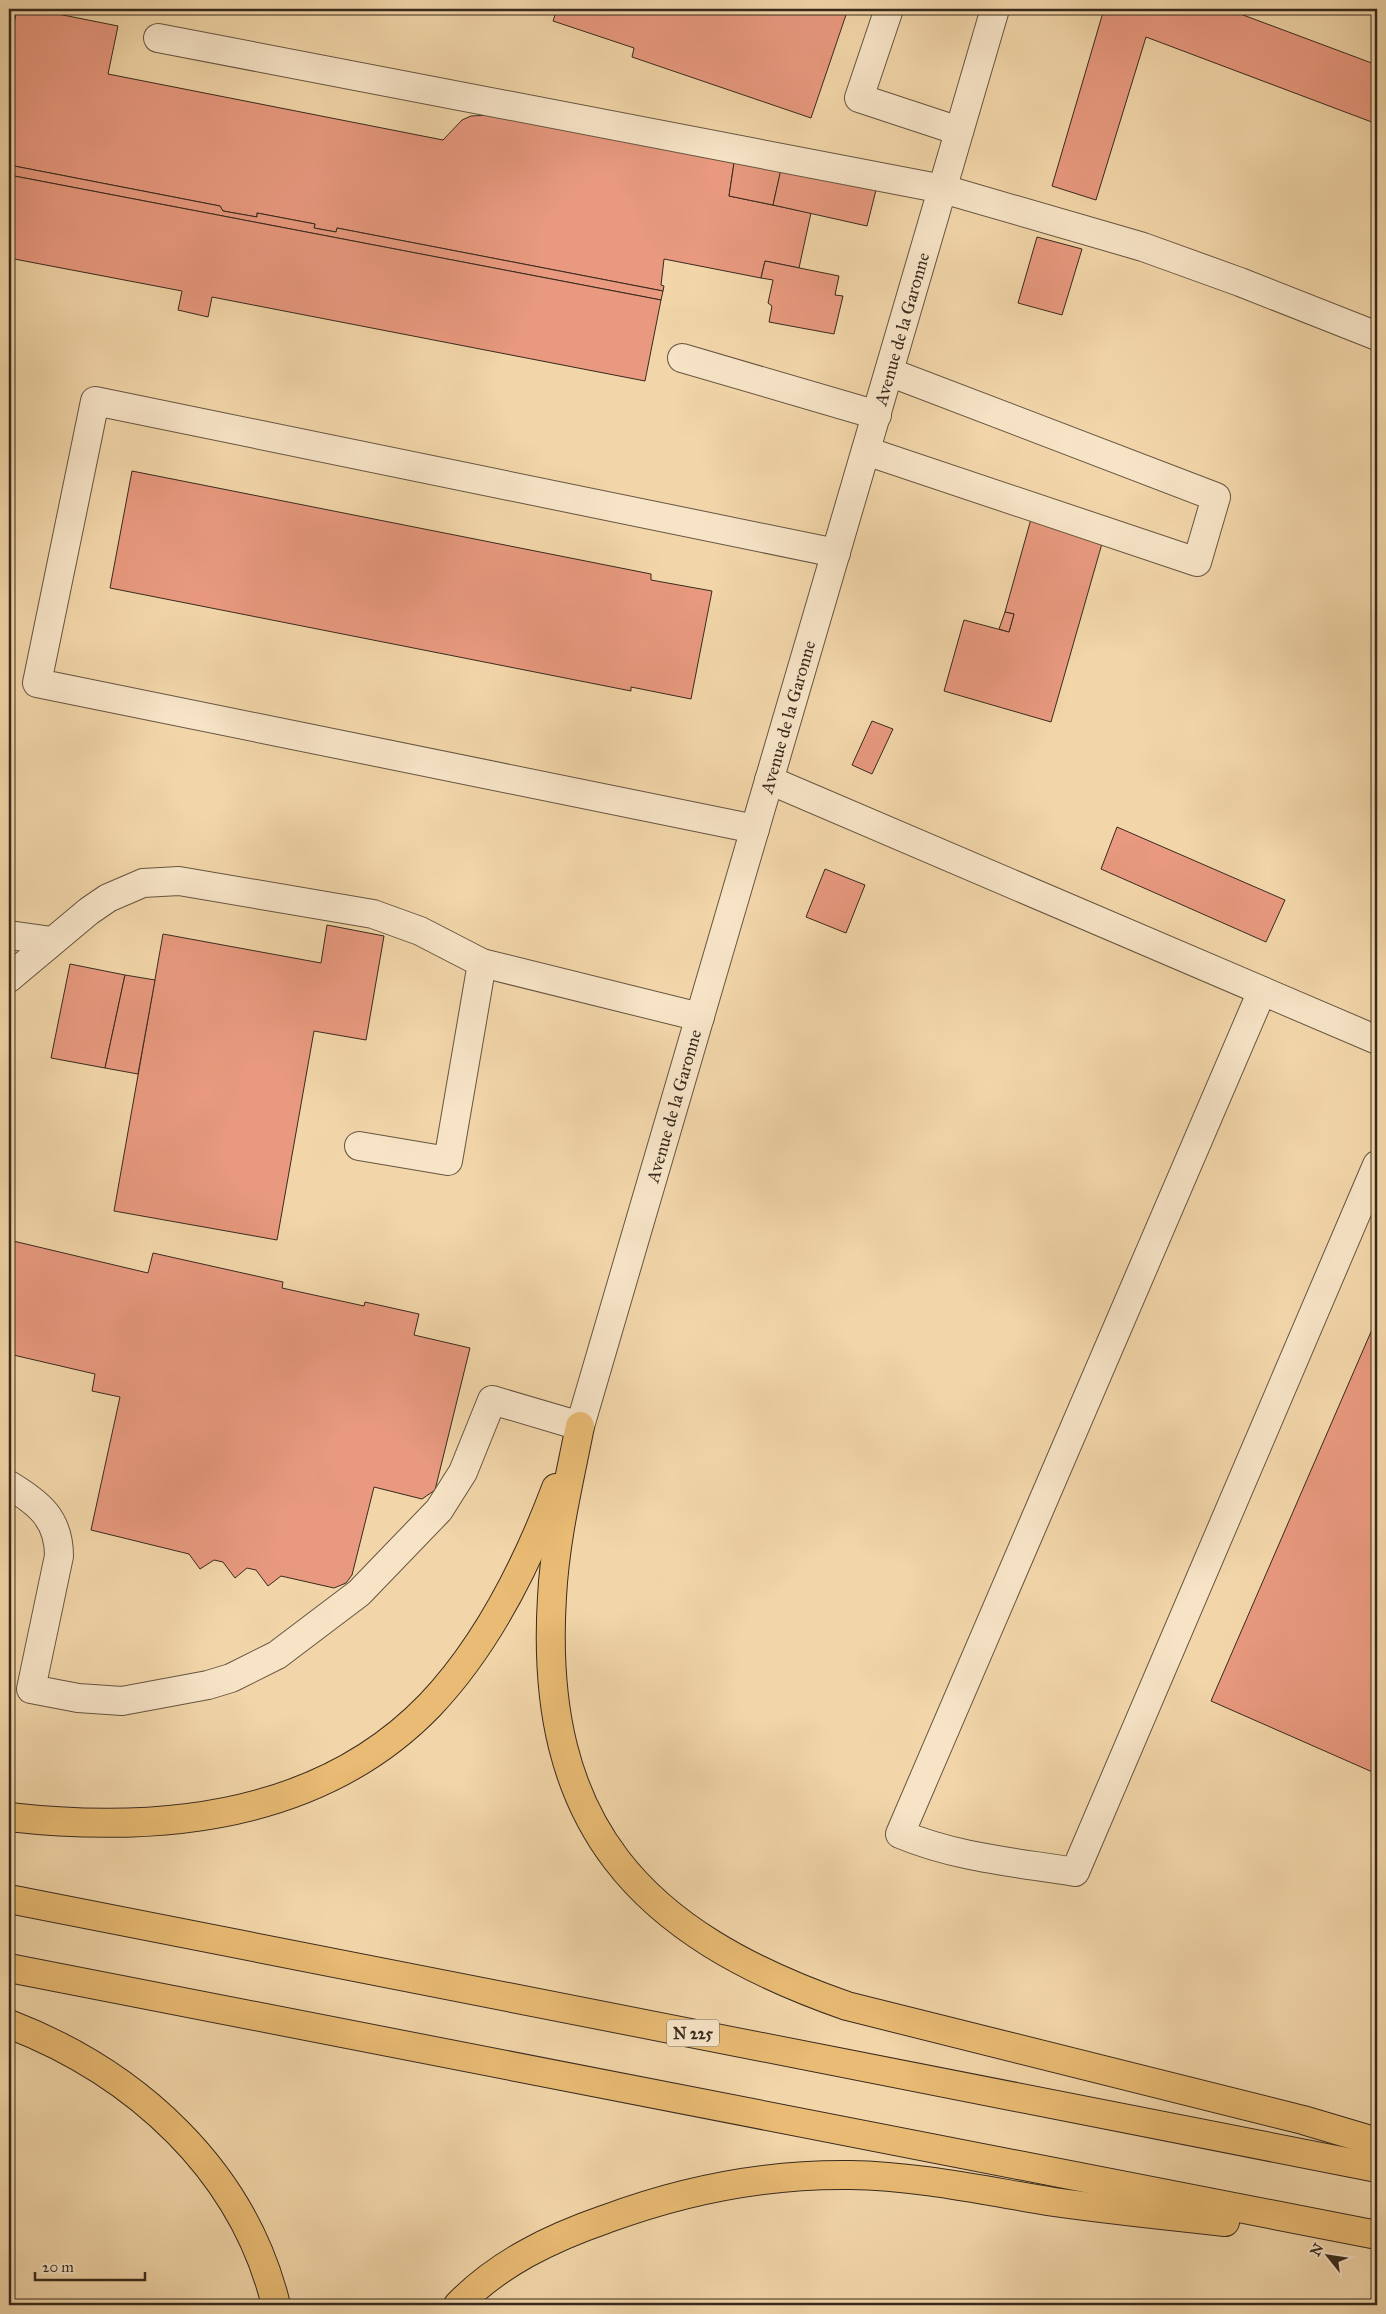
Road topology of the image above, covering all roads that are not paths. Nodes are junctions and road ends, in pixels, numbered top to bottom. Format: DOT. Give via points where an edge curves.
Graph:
graph roads {
  1 [pos="889,9"];
  2 [pos="995,9"];
  3 [pos="158,38"];
  4 [pos="959,131"];
  5 [pos="942,189"];
  6 [pos="1377,336"];
  7 [pos="682,358"];
  8 [pos="889,372"];
  9 [pos="877,415"];
  10 [pos="866,451"];
  11 [pos="836,552"];
  12 [pos="770,780"];
  13 [pos="755,829"];
  14 [pos="9,934"];
  15 [pos="52,941"];
  16 [pos="482,963"];
  17 [pos="9,978"];
  18 [pos="1262,991"];
  19 [pos="700,1017"];
  20 [pos="1377,1040"];
  21 [pos="359,1146"];
  22 [pos="1377,1165"];
  23 [pos="580,1426"];
  24 [pos="9,1485"];
  25 [pos="9,1817"];
  26 [pos="9,1899"];
  27 [pos="9,1968"];
  28 [pos="9,2024"];
  29 [pos="1377,2142"];
  30 [pos="1377,2168"];
  31 [pos="1377,2236"];
  32 [pos="276,2305"];
  33 [pos="458,2305"];
  1 -- 4 [label="street" via="859,98"];
  2 -- 4 [label="street, Avenue de la Garonne"];
  3 -- 5 [label="street"];
  4 -- 5 [label="street, Avenue de la Garonne"];
  5 -- 6 [label="street" via="1143,247"];
  5 -- 8 [label="street, Avenue de la Garonne"];
  7 -- 9 [label="street"];
  8 -- 9 [label="street, Avenue de la Garonne"];
  8 -- 10 [label="street" via="1216,497 1197,562"];
  9 -- 10 [label="street, Avenue de la Garonne"];
  10 -- 11 [label="street, Avenue de la Garonne"];
  11 -- 12 [label="street, Avenue de la Garonne"];
  11 -- 13 [label="street" via="95,401 37,683"];
  12 -- 13 [label="street, Avenue de la Garonne"];
  12 -- 18 [label="street"];
  13 -- 19 [label="street, Avenue de la Garonne"];
  14 -- 15 [label="street"];
  15 -- 16 [label="street" via="89,911 127,888 161,880 178,880 381,916 420,930"];
  15 -- 17 [label="street"];
  16 -- 19 [label="street"];
  16 -- 21 [label="street" via="448,1161"];
  18 -- 20 [label="street"];
  18 -- 22 [label="street" via="900,1834 960,1854 1075,1872"];
  19 -- 23 [label="street, Avenue de la Garonne"];
  23 -- 24 [label="street" via="492,1400 452,1492 439,1510 359,1593 302,1638 256,1668 208,1685 122,1701 78,1698 32,1689 59,1556 59,1541 47,1515"];
  23 -- 25 [label="highway" via="526,1559 479,1641 429,1705 370,1755 295,1793 217,1815 98,1824"];
  23 -- 29 [label="highway" via="552,1594 551,1663 557,1722 572,1779 596,1828 627,1873 668,1914 736,1960 792,1986 847,2006 1303,2120"];
  26 -- 30 [label="highway, N 225"];
  27 -- 31 [label="highway"];
  28 -- 32 [label="highway" via="74,2054 118,2081 192,2145 232,2198 249,2228"];
  31 -- 33 [label="highway" via="1114,2210 904,2179 850,2175 788,2177 703,2191 637,2208 554,2238 511,2263"];
}
